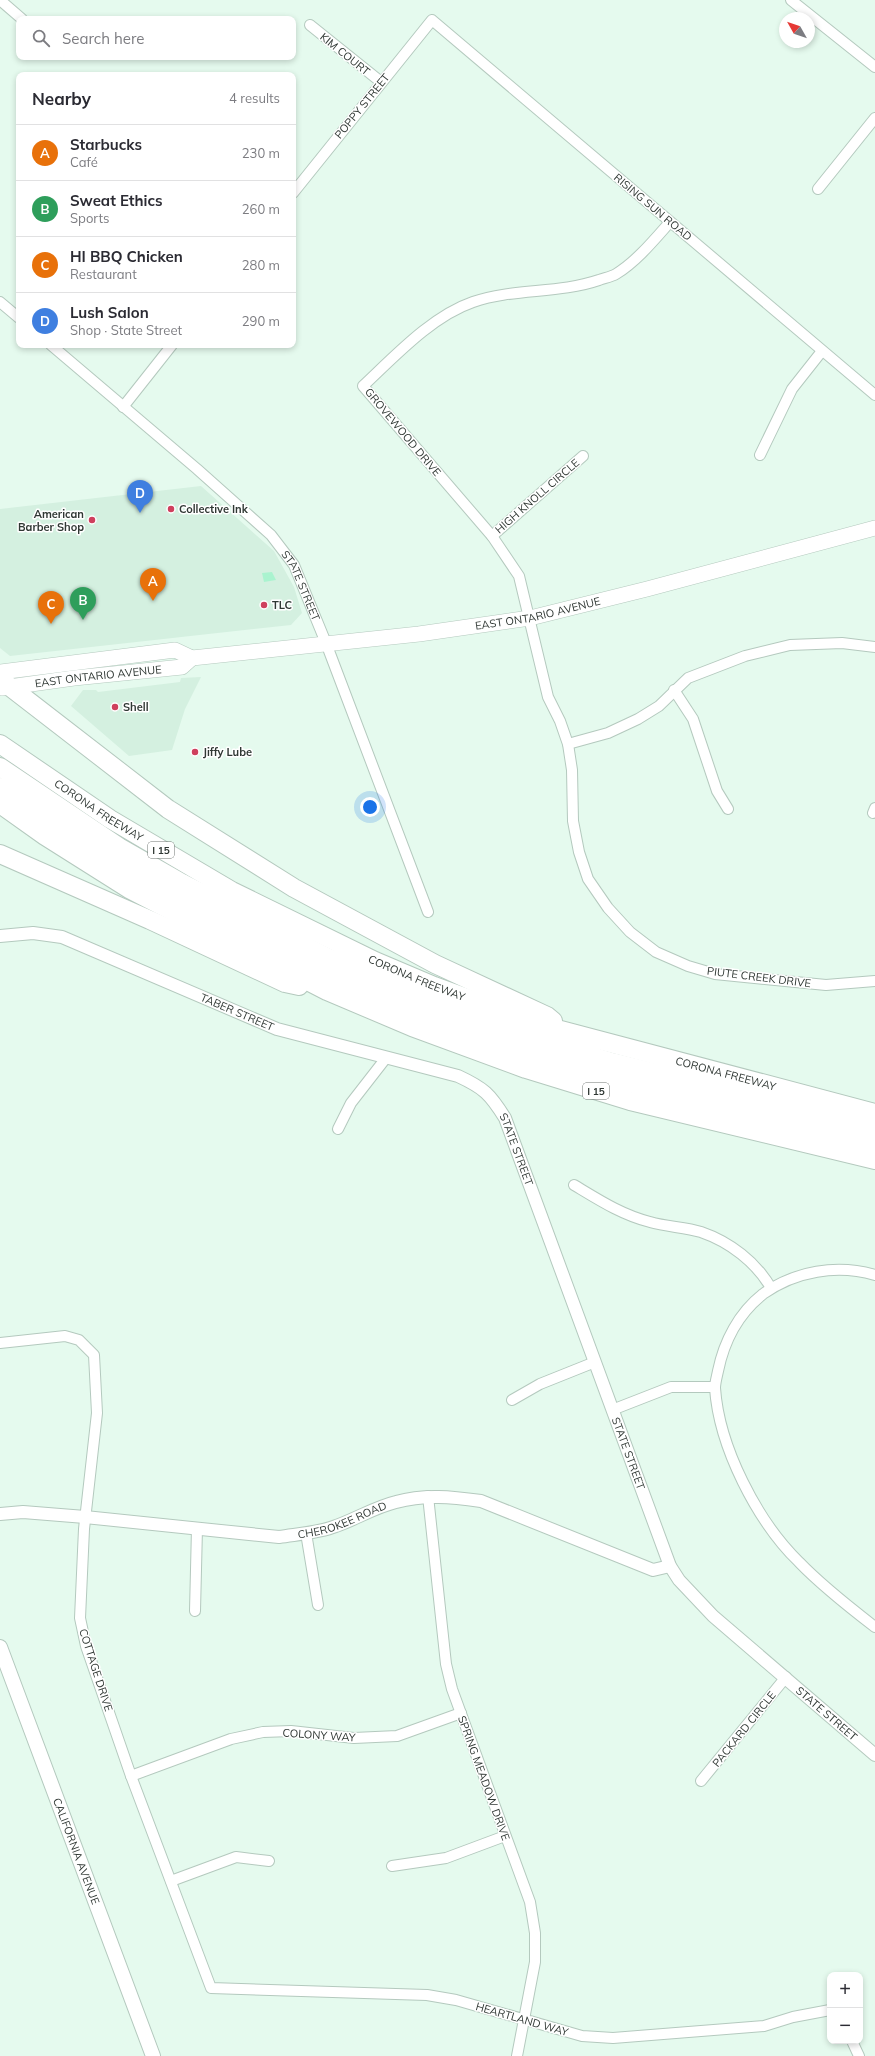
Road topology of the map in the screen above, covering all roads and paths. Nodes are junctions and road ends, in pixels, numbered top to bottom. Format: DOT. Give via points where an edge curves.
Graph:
graph roads {
  1 [pos="0,0"];
  2 [pos="791,0"];
  3 [pos="19,16"];
  4 [pos="432,20"];
  5 [pos="310,25"];
  6 [pos="875,67"];
  7 [pos="381,82"];
  8 [pos="875,118"];
  9 [pos="296,189"];
  10 [pos="818,189"];
  11 [pos="670,222"];
  12 [pos="0,302"];
  13 [pos="16,315"];
  14 [pos="54,348"];
  15 [pos="170,348"];
  16 [pos="822,350"];
  17 [pos="875,394"];
  18 [pos="123,407"];
  19 [pos="760,455"];
  20 [pos="583,456"];
  21 [pos="875,528"];
  22 [pos="492,536"];
  23 [pos="530,618"];
  24 [pos="326,643"];
  25 [pos="875,647"];
  26 [pos="135,654"];
  27 [pos="192,658"];
  28 [pos="0,672"];
  29 [pos="98,675"];
  30 [pos="4,685"];
  31 [pos="674,690"];
  32 [pos="0,744"];
  33 [pos="568,744"];
  34 [pos="0,767"];
  35 [pos="0,787"];
  36 [pos="0,804"];
  37 [pos="728,809"];
  38 [pos="0,854"];
  39 [pos="428,912"];
  40 [pos="0,936"];
  41 [pos="875,981"];
  42 [pos="327,991"];
  43 [pos="564,1032"];
  44 [pos="386,1058"];
  45 [pos="478,1085"];
  46 [pos="875,1113"];
  47 [pos="875,1128"];
  48 [pos="338,1129"];
  49 [pos="875,1144"];
  50 [pos="875,1160"];
  51 [pos="574,1185"];
  52 [pos="875,1275"];
  53 [pos="771,1288"];
  54 [pos="0,1343"];
  55 [pos="595,1362"];
  56 [pos="715,1387"];
  57 [pos="512,1400"];
  58 [pos="612,1410"];
  59 [pos="428,1496"];
  60 [pos="0,1514"];
  61 [pos="85,1517"];
  62 [pos="197,1528"];
  63 [pos="306,1533"];
  64 [pos="670,1566"];
  65 [pos="318,1605"];
  66 [pos="195,1611"];
  67 [pos="875,1627"];
  68 [pos="0,1647"];
  69 [pos="786,1677"];
  70 [pos="461,1713"];
  71 [pos="875,1755"];
  72 [pos="131,1776"];
  73 [pos="701,1781"];
  74 [pos="505,1836"];
  75 [pos="268,1861"];
  76 [pos="392,1866"];
  77 [pos="171,1881"];
  78 [pos="211,1988"];
  79 [pos="827,2011"];
  80 [pos="524,2021"];
  81 [pos="853,2044"];
  82 [pos="153,2056"];
  83 [pos="518,2056"];
  84 [pos="859,2056"];
  1 -- 3 [label="street"];
  2 -- 6 [label="street"];
  4 -- 7 [label="street, POPPY STREET"];
  4 -- 11 [label="street, RISING SUN ROAD"];
  5 -- 7 [label="street, KIM COURT"];
  7 -- 9 [label="street, POPPY STREET"];
  8 -- 10 [label="street"];
  11 -- 16 [label="street, RISING SUN ROAD"];
  11 -- 22 [label="street, GROVEWOOD DRIVE" via="641,255 615,274 580,286 496,296 454,310 436,321 363,386"];
  12 -- 13 [label="street"];
  14 -- 18 [label="street, STATE STREET"];
  15 -- 18 [label="street"];
  16 -- 17 [label="street, RISING SUN ROAD"];
  16 -- 19 [label="street" via="792,389"];
  18 -- 24 [label="street, STATE STREET" via="271,535 294,565"];
  20 -- 22 [label="street, HIGH KNOLL CIRCLE"];
  21 -- 23 [label="main road, EAST ONTARIO AVENUE"];
  22 -- 23 [label="street, GROVEWOOD DRIVE" via="520,576"];
  23 -- 24 [label="main road, EAST ONTARIO AVENUE" via="419,634"];
  23 -- 33 [label="street, PIUTE CREEK DRIVE" via="548,698"];
  24 -- 27 [label="main road, EAST ONTARIO AVENUE"];
  24 -- 39 [label="street, STATE STREET"];
  25 -- 31 [label="street" via="842,644 790,645 745,656 706,670 688,678"];
  26 -- 27 [label="main road, EAST ONTARIO AVENUE" via="175,650"];
  26 -- 28 [label="main road, EAST ONTARIO AVENUE"];
  26 -- 29 [label="main road" via="130,665"];
  27 -- 29 [label="main road, EAST ONTARIO AVENUE" via="182,667"];
  29 -- 30 [label="main road, EAST ONTARIO AVENUE"];
  30 -- 43 [label="highway" via="168,809 294,888 435,964 547,1016"];
  31 -- 33 [label="street" via="659,706 638,719 608,733"];
  31 -- 37 [label="street" via="693,719 717,791"];
  32 -- 43 [label="highway, CORONA FREEWAY / I 15" via="110,819 232,891 397,971"];
  33 -- 41 [label="street, PIUTE CREEK DRIVE" via="572,770 573,821 579,852 588,878 608,908 630,932 656,952 715,974 826,985"];
  34 -- 47 [label="highway" via="119,847 182,883 320,954 411,993 506,1030 612,1062"];
  35 -- 49 [label="highway" via="53,824 226,925 343,981 456,1028 568,1065 676,1096"];
  36 -- 42 [label="highway, I 15" via="129,889"];
  38 -- 42 [label="highway" via="285,983"];
  40 -- 44 [label="street, TABER STREET" via="33,933 62,937 278,1029"];
  42 -- 50 [label="highway, I 15" via="456,1044 526,1069 630,1101"];
  43 -- 46 [label="highway, CORONA FREEWAY / I 15"];
  44 -- 45 [label="street, TABER STREET" via="458,1076"];
  44 -- 48 [label="street" via="351,1103"];
  45 -- 55 [label="street, STATE STREET" via="492,1098 505,1118"];
  51 -- 53 [label="street" via="615,1210 651,1222 701,1232 726,1242 747,1258"];
  52 -- 53 [label="street" via="841,1270 808,1273"];
  53 -- 56 [label="street" via="752,1303 738,1320 726,1344"];
  54 -- 61 [label="street, COTTAGE DRIVE" via="65,1336 79,1340 94,1355 97,1413"];
  55 -- 57 [label="street" via="540,1384"];
  55 -- 58 [label="street, STATE STREET"];
  56 -- 58 [label="street" via="671,1387"];
  56 -- 67 [label="street" via="720,1422 733,1458 755,1505 798,1562"];
  58 -- 64 [label="street, STATE STREET"];
  59 -- 63 [label="street, CHEROKEE ROAD" via="394,1502 336,1526"];
  59 -- 64 [label="street, CHEROKEE ROAD" via="481,1501 652,1570"];
  59 -- 70 [label="street, SPRING MEADOW DRIVE" via="446,1664"];
  60 -- 61 [label="street, CHEROKEE ROAD" via="23,1512"];
  61 -- 62 [label="street, CHEROKEE ROAD"];
  61 -- 72 [label="street, COTTAGE DRIVE" via="80,1618 86,1646"];
  62 -- 63 [label="street, CHEROKEE ROAD" via="279,1537"];
  62 -- 66 [label="street"];
  63 -- 65 [label="street"];
  64 -- 69 [label="street, STATE STREET" via="679,1580 713,1616"];
  68 -- 82 [label="main road, CALIFORNIA AVENUE"];
  69 -- 71 [label="street, STATE STREET"];
  69 -- 73 [label="street, PACKARD CIRCLE"];
  70 -- 72 [label="street, COLONY WAY" via="398,1736 354,1738 291,1731 263,1732 231,1739"];
  70 -- 74 [label="street, SPRING MEADOW DRIVE"];
  72 -- 77 [label="street, COTTAGE DRIVE"];
  74 -- 76 [label="street" via="446,1858"];
  74 -- 80 [label="street, SPRING MEADOW DRIVE" via="530,1902 535,1932 535,1962"];
  75 -- 77 [label="street" via="236,1857"];
  77 -- 78 [label="street, COTTAGE DRIVE"];
  78 -- 80 [label="street, HEARTLAND WAY" via="427,1995 456,2000"];
  79 -- 80 [label="street, HEARTLAND WAY" via="764,2026 613,2038 582,2036"];
  80 -- 83 [label="street, SPRING MEADOW DRIVE"];
  81 -- 84 [label="street"];
}
